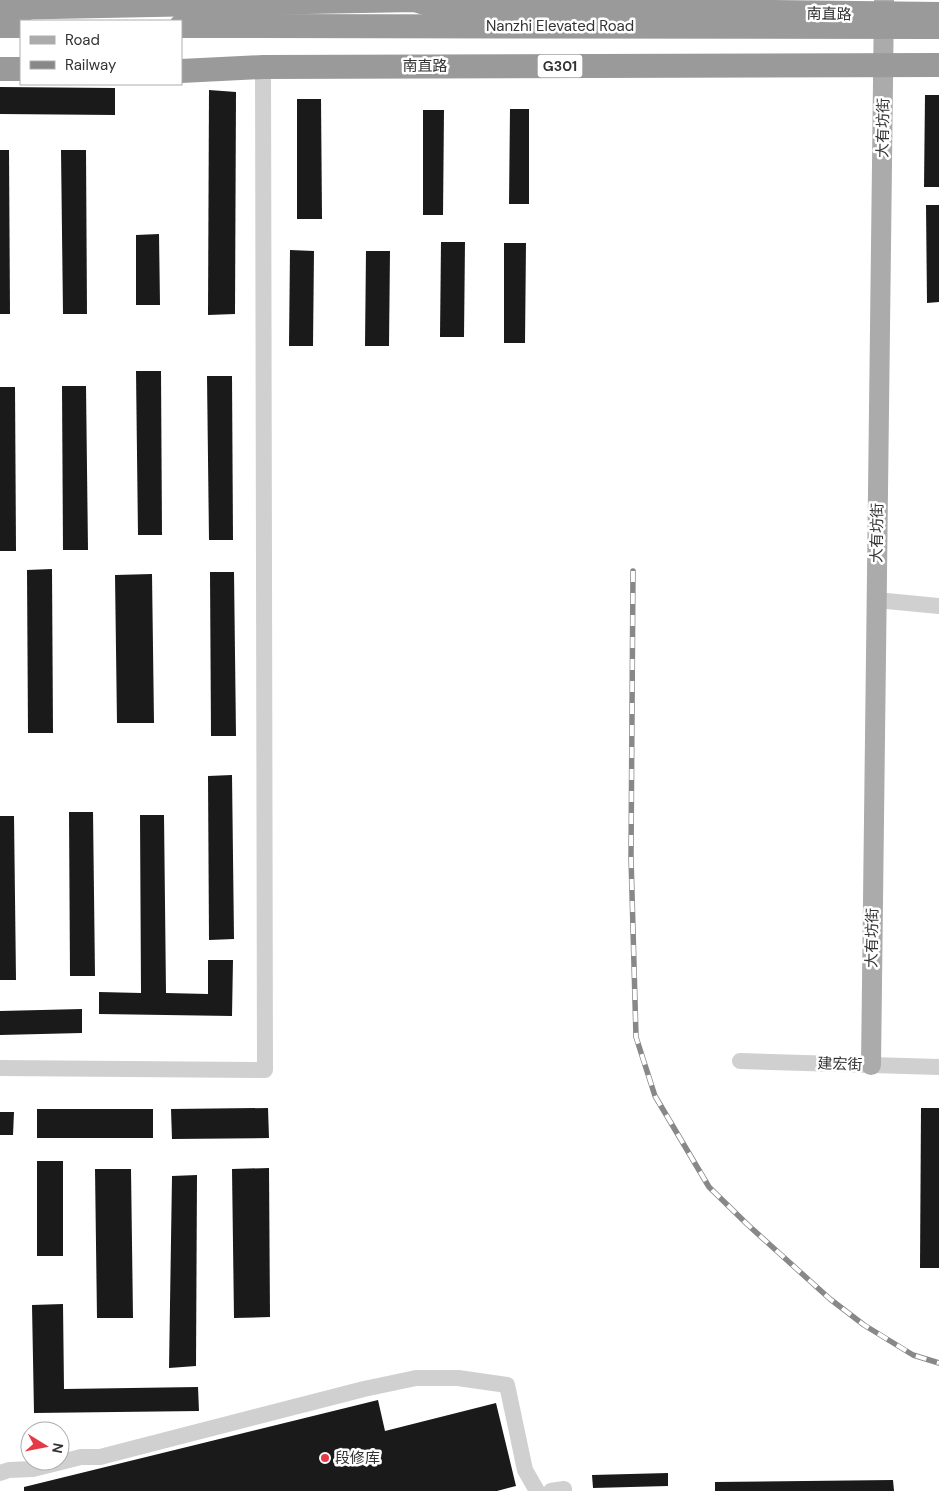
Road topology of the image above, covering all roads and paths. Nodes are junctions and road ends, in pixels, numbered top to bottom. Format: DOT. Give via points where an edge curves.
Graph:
graph roads {
  1 [pos="415,0"];
  2 [pos="884,7"];
  3 [pos="0,10"];
  4 [pos="939,14"];
  5 [pos="0,26"];
  6 [pos="20,26"];
  7 [pos="182,26"];
  8 [pos="939,27"];
  9 [pos="0,42"];
  10 [pos="20,42"];
  11 [pos="182,42"];
  12 [pos="939,42"];
  13 [pos="0,60"];
  14 [pos="20,60"];
  15 [pos="182,65"];
  16 [pos="884,65"];
  17 [pos="939,65"];
  18 [pos="263,67"];
  19 [pos="0,69"];
  20 [pos="20,69"];
  21 [pos="193,71"];
  22 [pos="876,600"];
  23 [pos="939,606"];
  24 [pos="740,1061"];
  25 [pos="871,1066"];
  26 [pos="939,1067"];
  27 [pos="0,1068"];
  28 [pos="0,1473"];
  29 [pos="537,1491"];
  30 [pos="551,1491"];
  31 [pos="564,1491"];
  1 -- 2 [label="highway, 南直路" via="441,8"];
  1 -- 3 [label="highway, 南直路"];
  1 -- 3 [label="highway" via="390,10"];
  2 -- 4 [label="highway, 南直路"];
  2 -- 16 [label="main road, 大有坊街"];
  5 -- 6 [label="highway"];
  7 -- 8 [label="highway, Nanzhi Elevated Road, bridge"];
  9 -- 10 [label="highway"];
  11 -- 12 [label="highway, Nanzhi Elevated Road"];
  13 -- 14 [label="highway"];
  15 -- 21 [label="highway"];
  16 -- 17 [label="highway, 南直路 / G301"];
  16 -- 18 [label="highway, 南直路 / G301"];
  16 -- 22 [label="main road, 大有坊街"];
  18 -- 21 [label="highway, 南直路 / G301"];
  18 -- 27 [label="street" via="265,1070"];
  19 -- 20 [label="highway"];
  22 -- 23 [label="street"];
  22 -- 25 [label="main road, 大有坊街"];
  24 -- 25 [label="street, 建宏街"];
  25 -- 26 [label="street, 建宏街"];
  28 -- 29 [label="street" via="33,1470 81,1457 100,1457 416,1378 458,1378 507,1385 525,1470"];
  30 -- 31 [label="street"];
}
